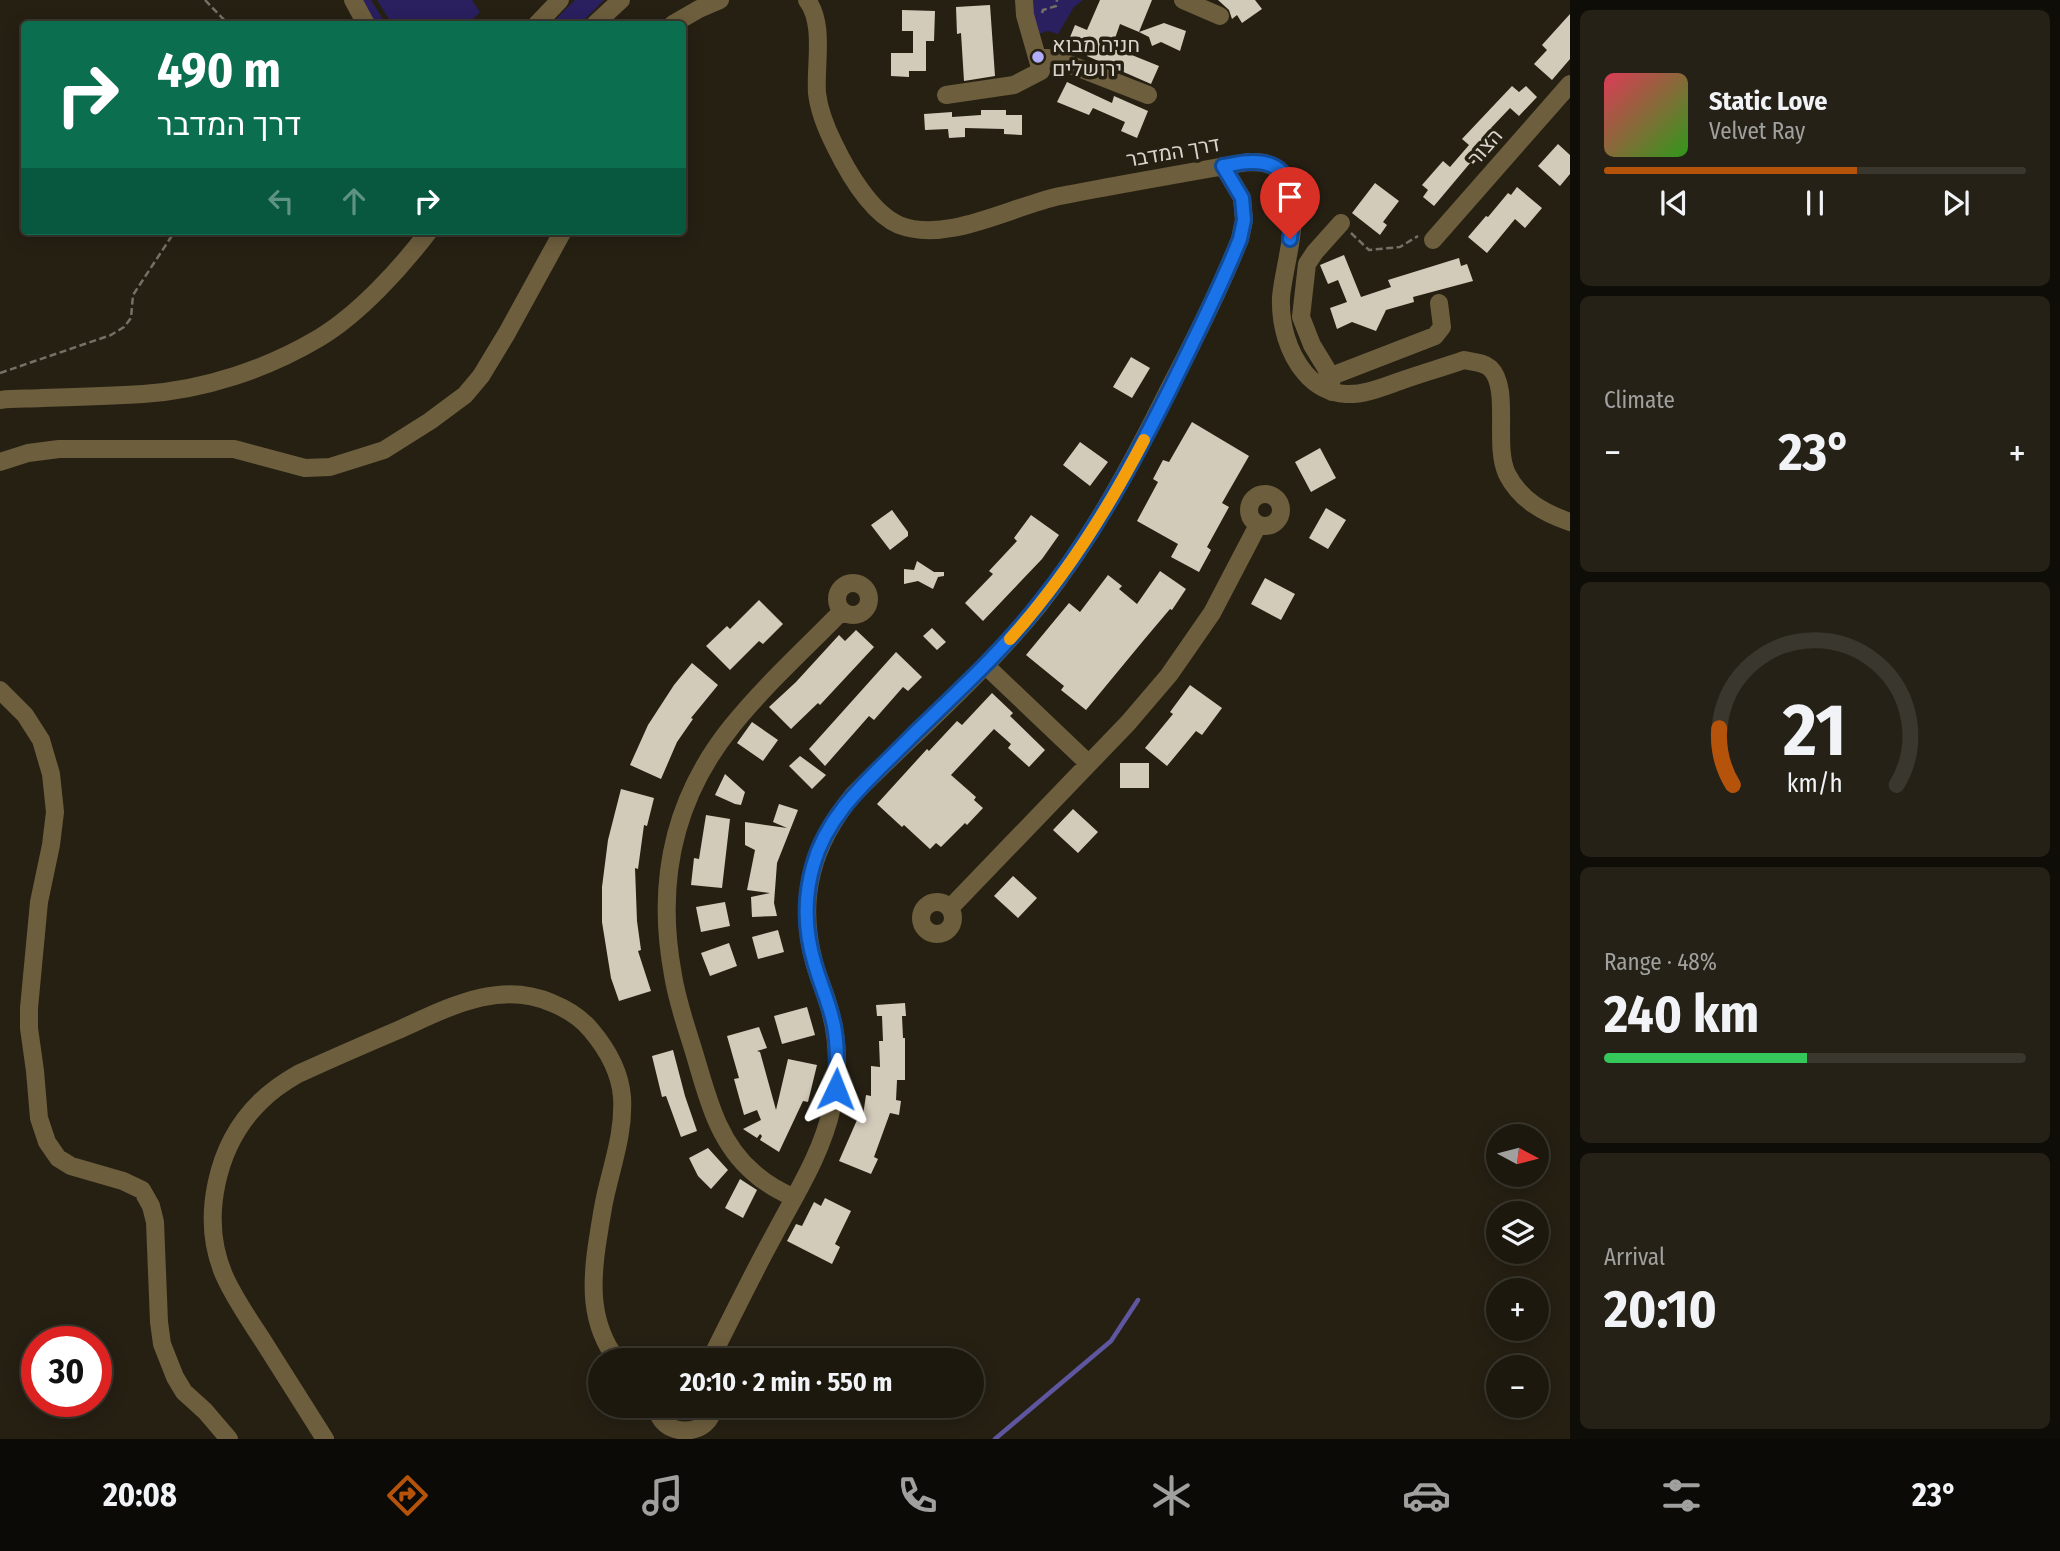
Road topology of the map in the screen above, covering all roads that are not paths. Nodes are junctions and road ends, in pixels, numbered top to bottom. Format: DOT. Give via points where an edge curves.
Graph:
graph roads {
  1 [pos="353,0"];
  2 [pos="560,0"];
  3 [pos="621,0"];
  4 [pos="720,0"];
  5 [pos="807,0"];
  6 [pos="1024,0"];
  7 [pos="1183,0"];
  8 [pos="1220,16"];
  9 [pos="364,21"];
  10 [pos="540,21"];
  11 [pos="598,21"];
  12 [pos="678,21"];
  13 [pos="1039,64"];
  14 [pos="1570,85"];
  15 [pos="946,95"];
  16 [pos="1148,95"];
  17 [pos="1223,166"];
  18 [pos="1341,223"];
  19 [pos="426,235"];
  20 [pos="561,235"];
  21 [pos="1433,240"];
  22 [pos="1439,303"];
  23 [pos="1330,385"];
  24 [pos="0,400"];
  25 [pos="0,462"];
  26 [pos="1570,522"];
  27 [pos="1258,525"];
  28 [pos="842,611"];
  29 [pos="985,665"];
  30 [pos="0,690"];
  31 [pos="1088,763"];
  32 [pos="950,908"];
  33 [pos="794,1198"];
  34 [pos="611,1348"];
  35 [pos="716,1348"];
  36 [pos="659,1418"];
  37 [pos="712,1418"];
  38 [pos="229,1439"];
  39 [pos="325,1439"];
  1 -- 9 [label="street"];
  2 -- 10 [label="street"];
  3 -- 11 [label="street"];
  4 -- 12 [label="street"];
  5 -- 17 [label="street, דרך המדבר" via="819,38 821,116 868,201 902,226 928,230 955,226 1056,197"];
  6 -- 13 [label="street"];
  7 -- 8 [label="street"];
  13 -- 15 [label="street" via="1014,85"];
  13 -- 16 [label="street" via="1056,59"];
  14 -- 21 [label="street, הצור"];
  17 -- 23 [label="street, דרך המדבר" via="1265,163 1287,179 1294,212 1281,298 1283,325 1298,365 1315,384"];
  17 -- 29 [label="street" via="1242,198 1244,220 1231,261 1197,334 1091,532 1038,606"];
  18 -- 23 [label="street" via="1307,264 1301,317"];
  19 -- 24 [label="street" via="383,284 320,337 246,371 178,391"];
  20 -- 25 [label="street" via="481,376 430,422 384,450 330,467 305,468 234,449 59,449"];
  22 -- 23 [label="street" via="1442,327 1435,335"];
  23 -- 26 [label="street" via="1349,394 1375,390 1464,360 1490,368 1499,383 1500,453 1506,472 1527,501"];
  27 -- 31 [label="street" via="1185,654"];
  28 -- 33 [label="street" via="753,701 712,754 683,812 668,874 666,919 673,977 712,1111 730,1147 746,1166"];
  29 -- 31 [label="street"];
  29 -- 33 [label="street" via="854,794 829,827 817,855 809,883 807,923 834,1028 837,1069 826,1130"];
  30 -- 38 [label="street" via="41,740 55,813 38,902 29,1008 39,1118 58,1158 142,1190 155,1222 162,1344 184,1392"];
  31 -- 32 [label="street"];
  33 -- 35 [label="street"];
  34 -- 39 [label="street" via="599,1326 592,1277 622,1123 622,1094 615,1067 595,1034 566,1009 514,993 486,995 444,1009 277,1087 242,1123 220,1169 213,1220 223,1273"];
  36 -- 37 [label="street" via="666,1431 686,1438 705,1429"];
}
